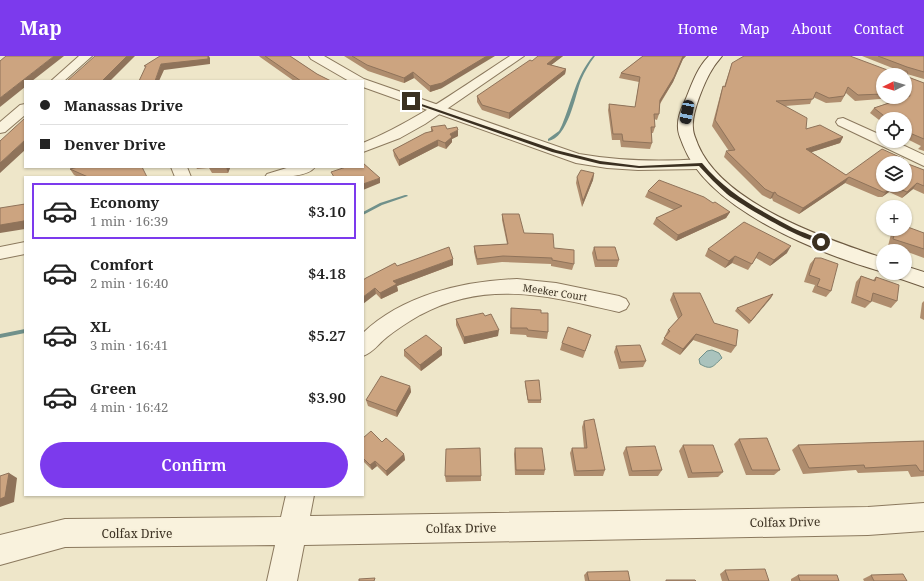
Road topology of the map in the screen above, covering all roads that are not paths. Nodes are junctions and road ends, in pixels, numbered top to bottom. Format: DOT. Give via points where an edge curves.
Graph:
graph roads {
  1 [pos="86,56"];
  2 [pos="315,56"];
  3 [pos="518,56"];
  4 [pos="716,56"];
  5 [pos="57,80"];
  6 [pos="357,80"];
  7 [pos="364,83"];
  8 [pos="24,109"];
  9 [pos="438,110"];
  10 [pos="843,122"];
  11 [pos="0,129"];
  12 [pos="364,148"];
  13 [pos="924,161"];
  14 [pos="700,164"];
  15 [pos="304,168"];
  16 [pos="276,176"];
  17 [pos="24,248"];
  18 [pos="0,253"];
  19 [pos="876,262"];
  20 [pos="912,276"];
  21 [pos="924,280"];
  22 [pos="619,304"];
  23 [pos="364,346"];
  24 [pos="300,496"];
  25 [pos="924,517"];
  26 [pos="292,531"];
  27 [pos="0,550"];
  28 [pos="282,581"];
  1 -- 5 [label="street"];
  2 -- 6 [label="street"];
  3 -- 9 [label="street"];
  4 -- 14 [label="street" via="702,74 685,121 689,145"];
  7 -- 9 [label="street"];
  8 -- 11 [label="street"];
  9 -- 12 [label="street" via="395,135"];
  9 -- 14 [label="street" via="554,151 600,163 639,167"];
  10 -- 13 [label="street"];
  14 -- 19 [label="street" via="729,193 763,215 821,242"];
  15 -- 16 [label="street"];
  17 -- 18 [label="street"];
  20 -- 21 [label="street"];
  22 -- 23 [label="street, Meeker Court" via="548,289 517,286 468,291 428,302 406,313"];
  24 -- 26 [label="street"];
  25 -- 26 [label="street, Colfax Drive" via="860,521"];
  26 -- 27 [label="street, Colfax Drive" via="65,533"];
  26 -- 28 [label="street"];
}
